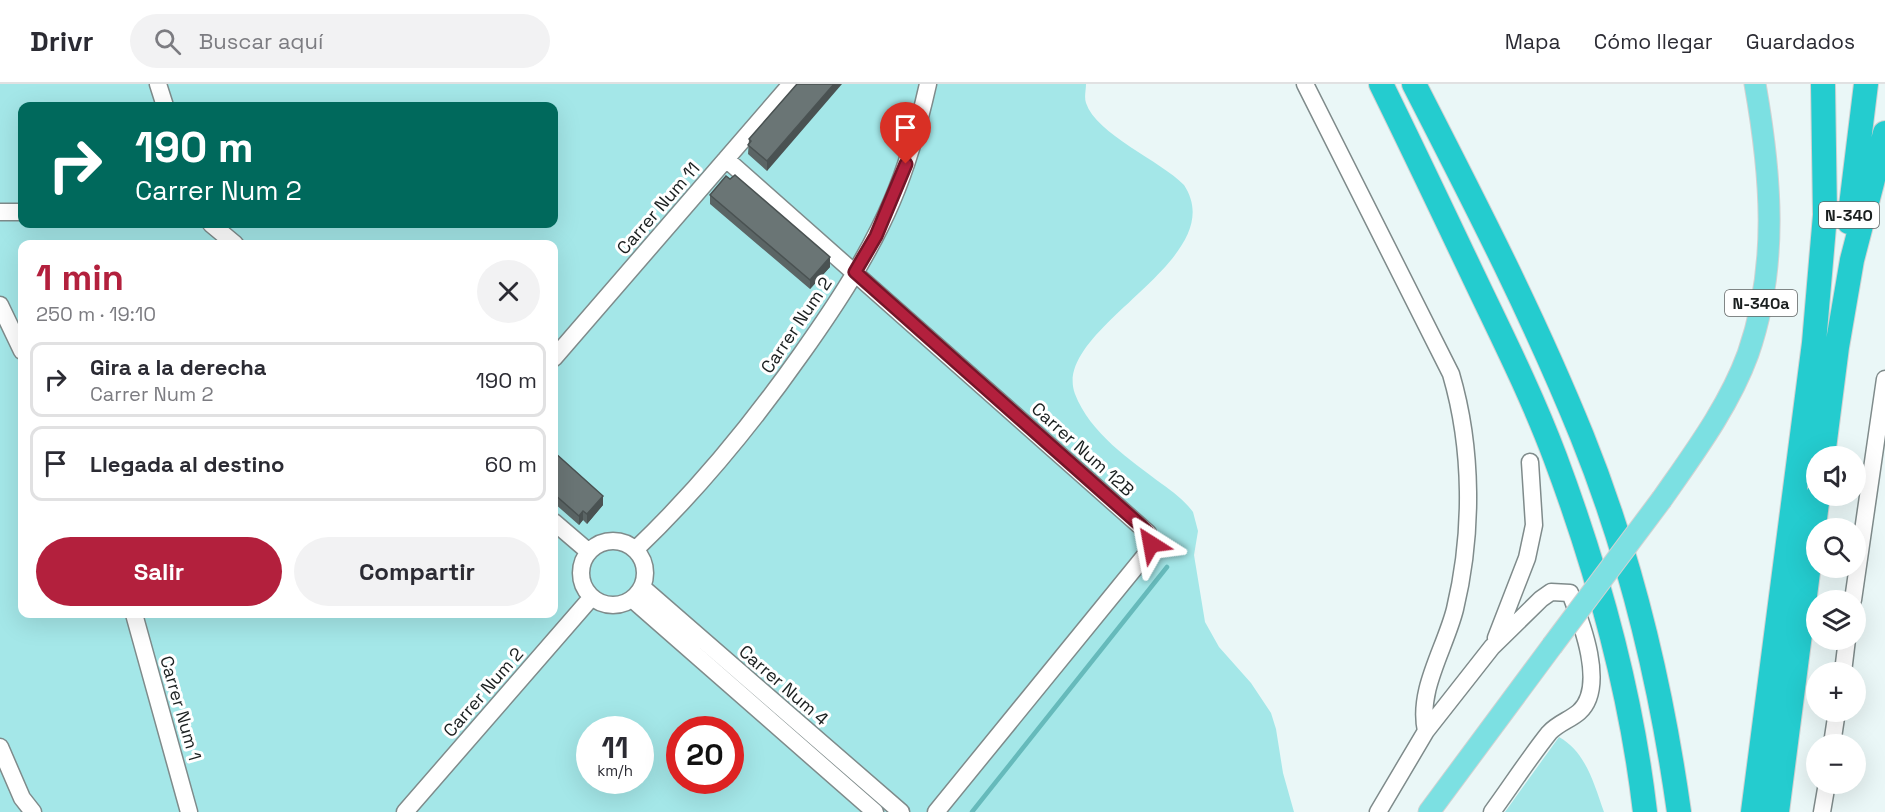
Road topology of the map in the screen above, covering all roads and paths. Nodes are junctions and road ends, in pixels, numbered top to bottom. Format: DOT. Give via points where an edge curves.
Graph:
graph roads {
  1 [pos="158,84"];
  2 [pos="791,84"];
  3 [pos="928,84"];
  4 [pos="1305,84"];
  5 [pos="1381,84"];
  6 [pos="1414,84"];
  7 [pos="1755,84"];
  8 [pos="1823,84"];
  9 [pos="1851,84"];
  10 [pos="1866,84"];
  11 [pos="164,102"];
  12 [pos="1885,133"];
  13 [pos="726,159"];
  14 [pos="0,212"];
  15 [pos="18,212"];
  16 [pos="216,228"];
  17 [pos="230,240"];
  18 [pos="855,272"];
  19 [pos="0,305"];
  20 [pos="18,343"];
  21 [pos="1826,345"];
  22 [pos="558,353"];
  23 [pos="1885,379"];
  24 [pos="1823,446"];
  25 [pos="1530,462"];
  26 [pos="1817,506"];
  27 [pos="558,525"];
  28 [pos="635,550"];
  29 [pos="589,552"];
  30 [pos="1854,590"];
  31 [pos="637,593"];
  32 [pos="591,598"];
  33 [pos="135,618"];
  34 [pos="1492,647"];
  35 [pos="1426,731"];
  36 [pos="0,747"];
  37 [pos="1825,794"];
  38 [pos="33,812"];
  39 [pos="189,812"];
  40 [pos="405,812"];
  41 [pos="875,812"];
  42 [pos="901,812"];
  43 [pos="936,812"];
  44 [pos="1378,812"];
  45 [pos="1429,812"];
  46 [pos="1492,812"];
  47 [pos="1645,812"];
  48 [pos="1679,812"];
  49 [pos="1753,812"];
  50 [pos="1777,812"];
  51 [pos="1822,812"];
  1 -- 11 [label="street"];
  2 -- 13 [label="street, Carrer Num 11"];
  3 -- 18 [label="street, Carrer Num 2" via="892,201"];
  4 -- 35 [label="street" via="1451,374 1459,399 1466,449 1464,567 1454,611 1430,680 1423,716"];
  5 -- 47 [label="highway" via="1512,358 1560,472 1621,673"];
  6 -- 48 [label="highway" via="1542,341 1582,438 1629,577 1655,678"];
  7 -- 45 [label="main road, N-340a, bridge" via="1769,179 1770,230 1758,320 1747,356 1726,400 1662,499"];
  8 -- 21 [label="highway"];
  9 -- 21 [label="highway, N-340"];
  10 -- 21 [label="highway, N-340" via="1843,267"];
  12 -- 21 [label="highway"];
  13 -- 18 [label="street, Carrer Num 12B"];
  13 -- 22 [label="street, Carrer Num 11"];
  14 -- 15 [label="street"];
  16 -- 17 [label="street"];
  18 -- 28 [label="street, Carrer Num 2" via="764,407 689,495"];
  18 -- 43 [label="street, Carrer Num 12B" via="1140,525 1151,544 1148,553"];
  19 -- 20 [label="street"];
  21 -- 24 [label="highway, N-340"];
  21 -- 49 [label="highway, N-340"];
  23 -- 30 [label="street"];
  25 -- 34 [label="street" via="1534,525 1527,558"];
  26 -- 50 [label="highway"];
  27 -- 29 [label="street"];
  28 -- 29 [label="street" via="623,542 612,541"];
  28 -- 31 [label="street" via="644,565"];
  29 -- 32 [label="street" via="580,577"];
  31 -- 32 [label="street" via="619,605 608,606"];
  31 -- 41 [label="street, Carrer Num 4"];
  31 -- 42 [label="street, Carrer Num 4"];
  32 -- 40 [label="street, Carrer Num 2"];
  33 -- 39 [label="street, Carrer Num 1"];
  34 -- 35 [label="street"];
  34 -- 46 [label="street" via="1540,599 1551,592 1570,593 1586,632 1591,675 1590,694 1580,711 1551,731"];
  35 -- 44 [label="street"];
  36 -- 38 [label="street" via="22,798"];
  37 -- 51 [label="street"];
}
